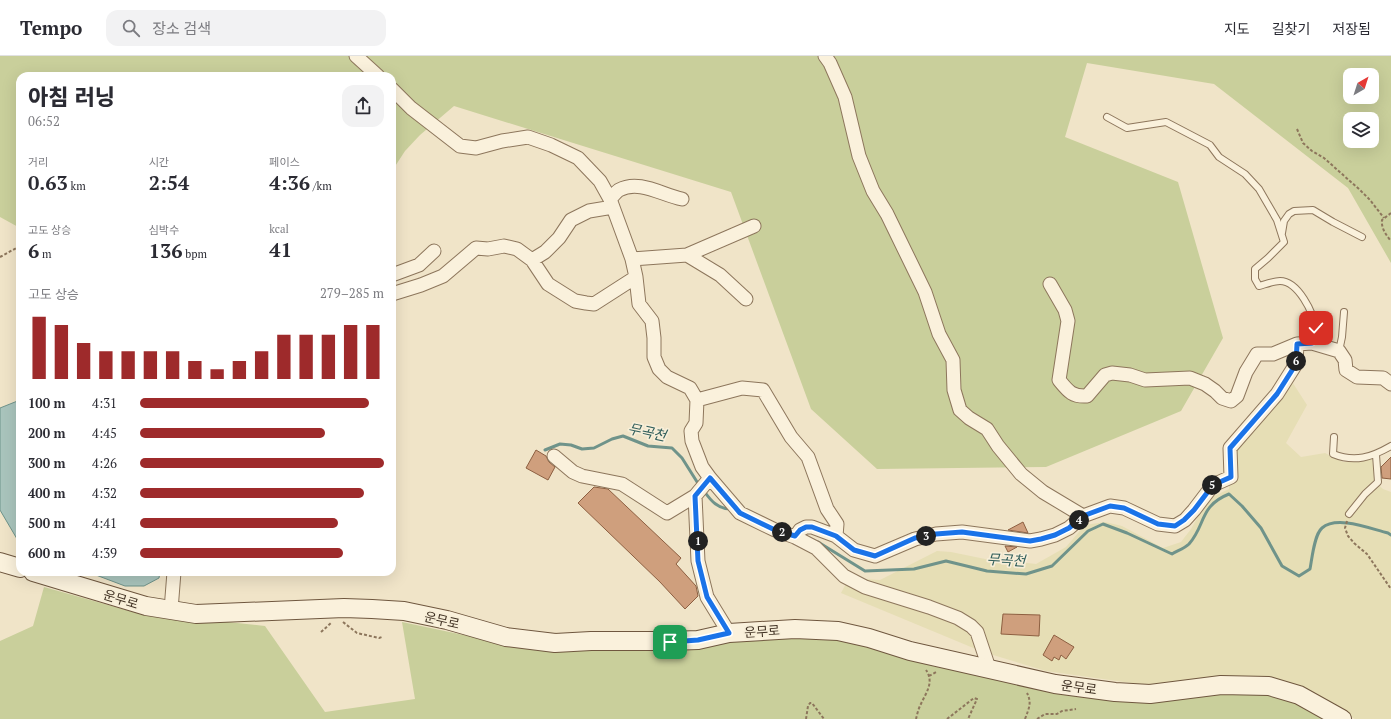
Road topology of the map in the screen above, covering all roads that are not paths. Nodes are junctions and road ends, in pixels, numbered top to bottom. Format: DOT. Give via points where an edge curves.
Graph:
graph roads {
  1 [pos="356,56"];
  2 [pos="825,56"];
  3 [pos="374,72"];
  4 [pos="396,94"];
  5 [pos="1107,117"];
  6 [pos="682,199"];
  7 [pos="612,203"];
  8 [pos="754,226"];
  9 [pos="1282,235"];
  10 [pos="1362,237"];
  11 [pos="434,251"];
  12 [pos="687,255"];
  13 [pos="632,259"];
  14 [pos="532,260"];
  15 [pos="396,274"];
  16 [pos="636,277"];
  17 [pos="1050,284"];
  18 [pos="396,293"];
  19 [pos="746,299"];
  20 [pos="1344,312"];
  21 [pos="1312,343"];
  22 [pos="1297,344"];
  23 [pos="1339,351"];
  24 [pos="1391,384"];
  25 [pos="697,400"];
  26 [pos="1334,436"];
  27 [pos="1391,446"];
  28 [pos="1376,455"];
  29 [pos="554,456"];
  30 [pos="710,478"];
  31 [pos="695,496"];
  32 [pos="1349,514"];
  33 [pos="1083,516"];
  34 [pos="798,533"];
  35 [pos="836,536"];
  36 [pos="0,562"];
  37 [pos="16,567"];
  38 [pos="46,576"];
  39 [pos="174,576"];
  40 [pos="171,610"];
  41 [pos="729,633"];
  42 [pos="989,668"];
  43 [pos="1342,719"];
  1 -- 3 [label="street"];
  2 -- 33 [label="street" via="845,97 859,156 873,191 925,292 939,334 953,360 954,390 960,410 987,429 1020,474 1043,492"];
  4 -- 7 [label="street" via="460,146 476,148 528,137 578,158 600,181"];
  5 -- 9 [label="lane" via="1127,128 1166,122 1210,145 1219,156 1245,174 1259,189 1277,220"];
  6 -- 7 [label="street" via="657,190 633,186 619,190"];
  7 -- 13 [label="street"];
  7 -- 14 [label="street" via="571,220 559,238 545,252"];
  8 -- 12 [label="street"];
  9 -- 10 [label="lane" via="1284,222 1289,214 1294,211 1313,210"];
  9 -- 21 [label="lane" via="1284,242 1255,269 1255,278 1259,286 1281,281 1291,284 1302,294 1316,328"];
  11 -- 15 [label="street" via="419,265"];
  12 -- 13 [label="street"];
  12 -- 19 [label="street" via="720,275"];
  13 -- 16 [label="street"];
  14 -- 16 [label="street" via="548,284 575,301 586,303 594,304"];
  14 -- 18 [label="street" via="517,249 504,246 476,248 443,276"];
  16 -- 25 [label="street" via="639,304 652,321 654,357 659,368 667,377 690,388"];
  17 -- 22 [label="street" via="1065,310 1068,321 1059,380 1066,389 1077,396 1087,396 1105,374 1112,373 1145,380 1190,378 1205,384 1222,398 1231,401 1237,396 1256,354 1274,354"];
  20 -- 23 [label="lane"];
  21 -- 22 [label="street"];
  21 -- 23 [label="street"];
  22 -- 33 [label="street" via="1296,364 1277,394 1230,448 1231,477 1213,485 1184,520 1175,526 1167,526 1124,508 1110,506"];
  23 -- 24 [label="street" via="1345,360 1346,370 1357,377 1383,378"];
  25 -- 30 [label="street" via="696,423 691,431 692,441 702,467"];
  25 -- 35 [label="street" via="742,388 763,390 791,437 808,458 826,508 837,524"];
  26 -- 28 [label="lane" via="1333,454 1344,459"];
  27 -- 28 [label="lane"];
  28 -- 32 [label="lane" via="1378,482"];
  29 -- 31 [label="street" via="582,476 622,484 667,514"];
  30 -- 31 [label="street"];
  30 -- 34 [label="street" via="740,513 775,530"];
  31 -- 41 [label="street" via="698,561 705,590"];
  33 -- 35 [label="street" via="1069,528 1041,539 1030,541 962,532 936,534 915,538 875,556 854,550"];
  34 -- 35 [label="street" via="806,527 812,527"];
  34 -- 42 [label="street" via="844,576 865,587 958,618 971,626 977,632"];
  36 -- 37 [label="street"];
  38 -- 40 [label="street, 운무로" via="146,606"];
  39 -- 40 [label="street"];
  40 -- 41 [label="street, 운무로" via="196,614 404,612 447,620 506,637 555,643 698,640"];
  41 -- 42 [label="street, 운무로" via="795,629 838,631 910,651"];
  42 -- 43 [label="street, 운무로" via="1055,684 1115,692 1150,694 1221,685 1269,686 1299,695"];
}
